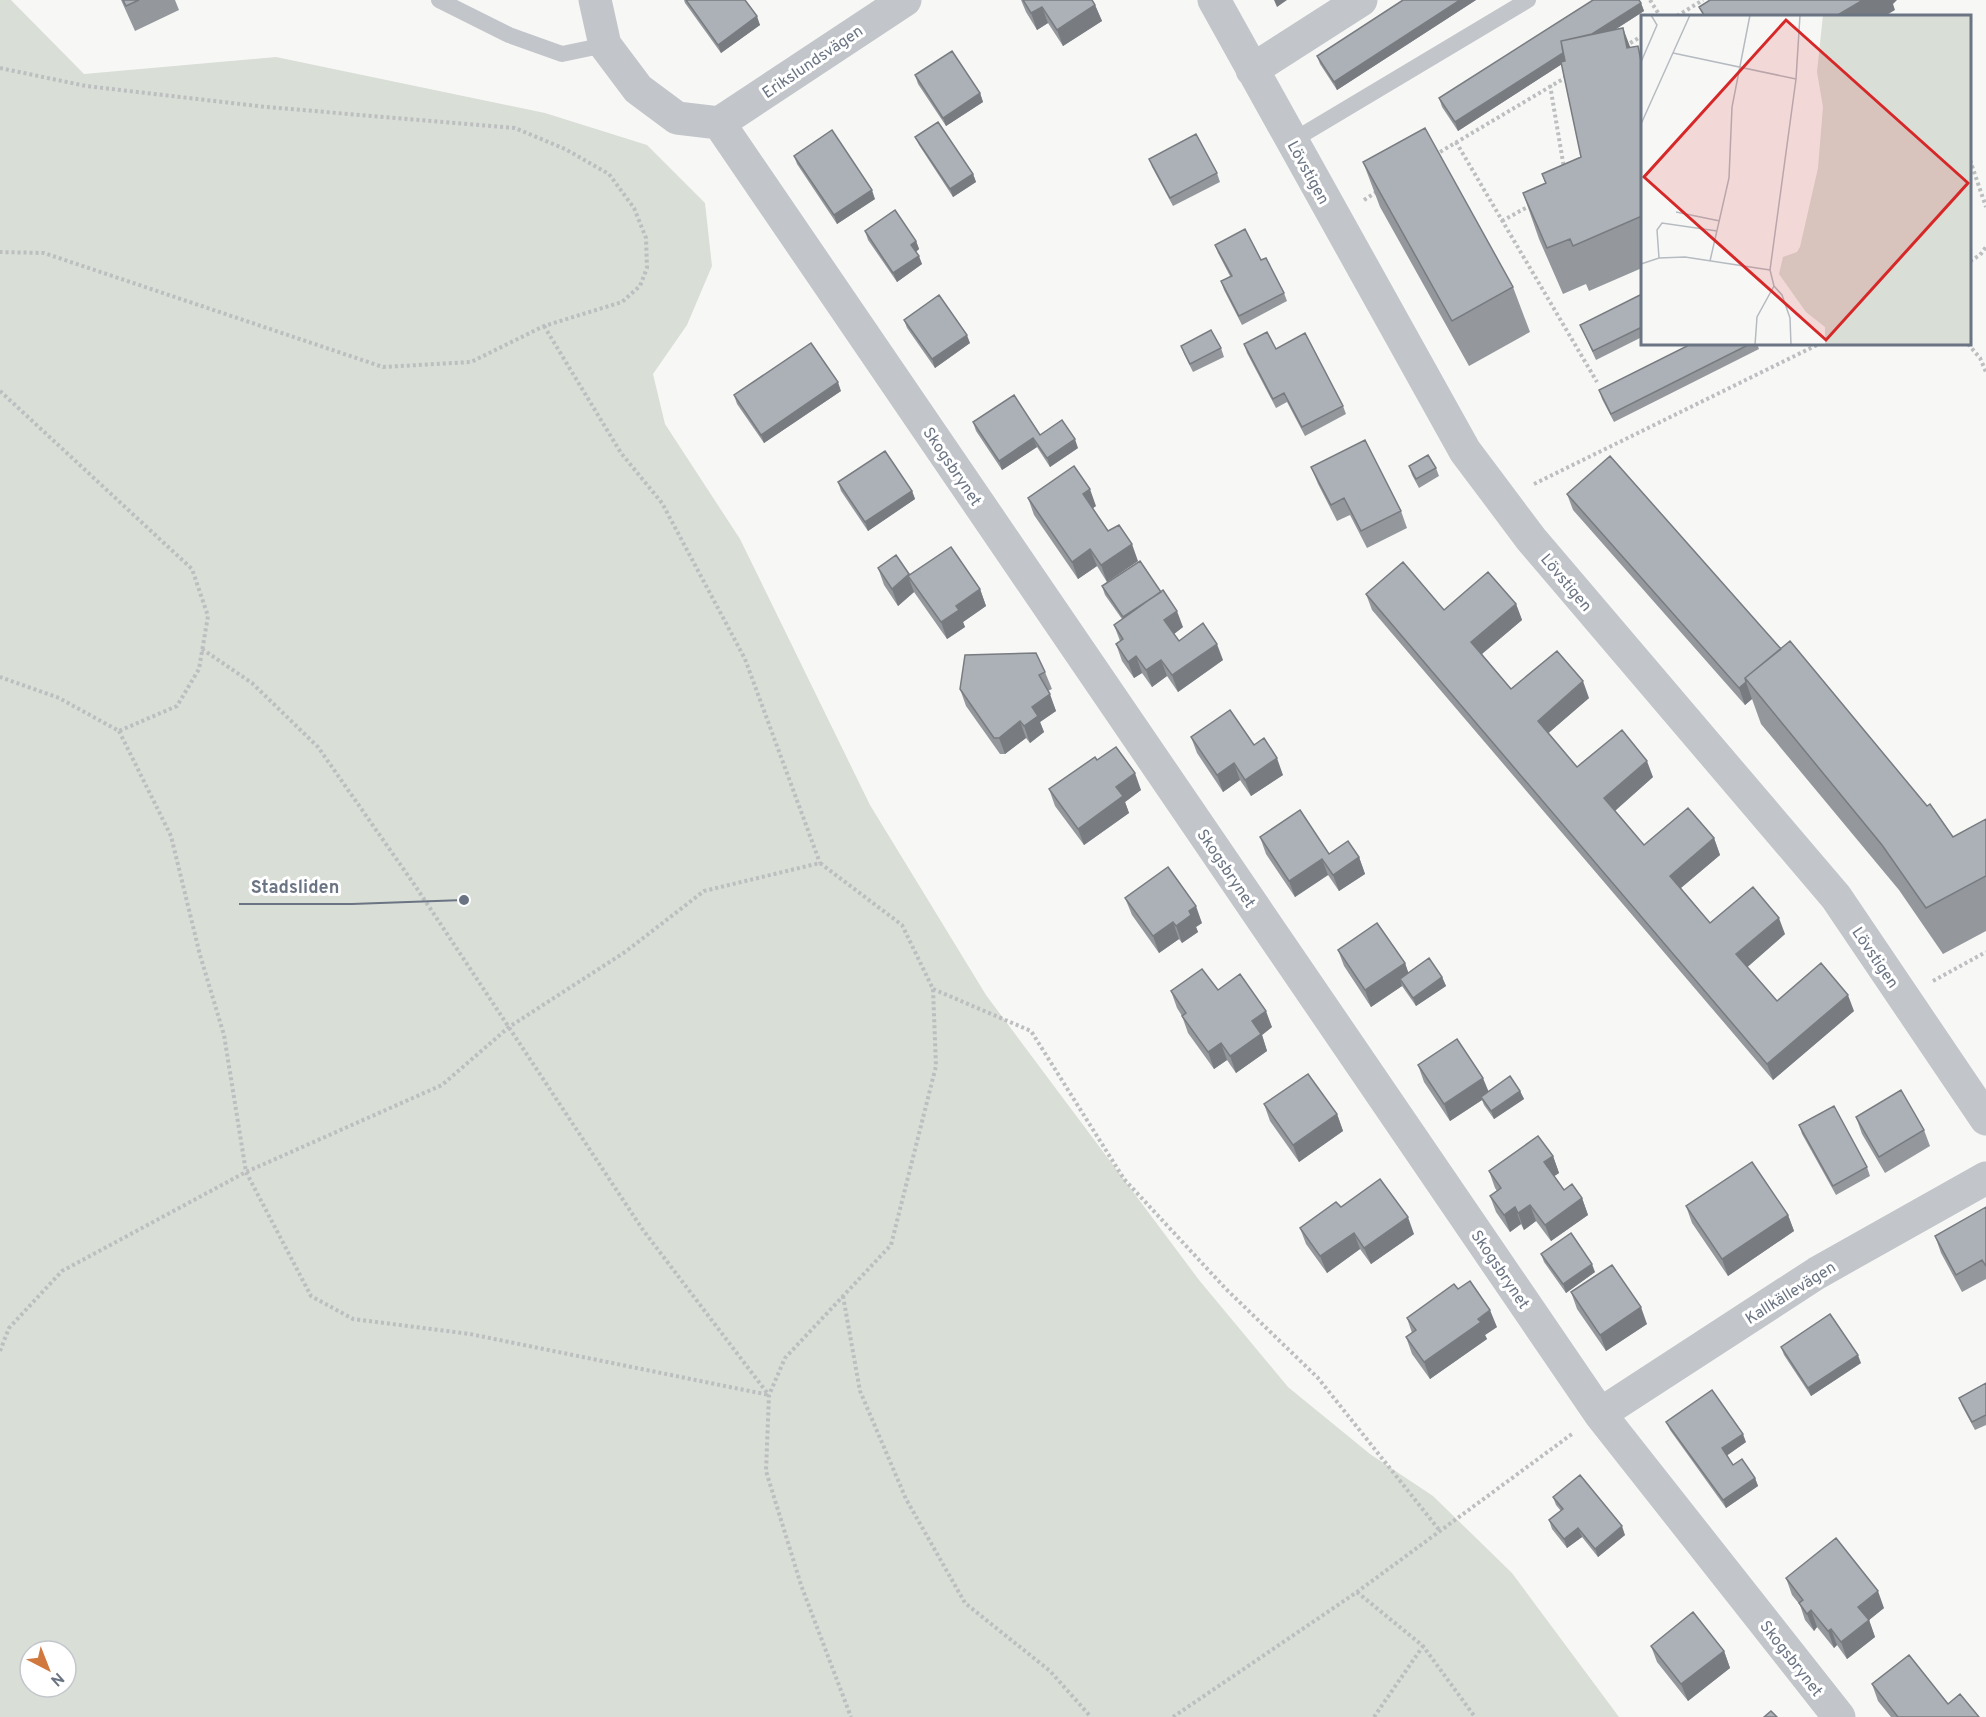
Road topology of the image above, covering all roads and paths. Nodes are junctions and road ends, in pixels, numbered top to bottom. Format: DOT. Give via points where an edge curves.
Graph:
graph roads {
  1 [pos="439,0"];
  2 [pos="594,0"];
  3 [pos="905,0"];
  4 [pos="1214,0"];
  5 [pos="1360,0"];
  6 [pos="1528,0"];
  7 [pos="1650,0"];
  8 [pos="1703,0"];
  9 [pos="1659,15"];
  10 [pos="1679,15"];
  11 [pos="1641,37"];
  12 [pos="605,45"];
  13 [pos="1622,47"];
  14 [pos="0,68"];
  15 [pos="1252,70"];
  16 [pos="1571,74"];
  17 [pos="1550,85"];
  18 [pos="719,123"];
  19 [pos="1292,141"];
  20 [pos="1456,142"];
  21 [pos="1426,161"];
  22 [pos="1971,163"];
  23 [pos="1565,174"];
  24 [pos="1385,186"];
  25 [pos="1984,197"];
  26 [pos="1539,200"];
  27 [pos="1986,207"];
  28 [pos="1335,218"];
  29 [pos="1502,221"];
  30 [pos="1986,247"];
  31 [pos="0,252"];
  32 [pos="1971,260"];
  33 [pos="544,326"];
  34 [pos="1817,345"];
  35 [pos="1969,345"];
  36 [pos="1986,372"];
  37 [pos="1597,382"];
  38 [pos="0,391"];
  39 [pos="1501,500"];
  40 [pos="202,649"];
  41 [pos="0,677"];
  42 [pos="120,730"];
  43 [pos="820,862"];
  44 [pos="1986,952"];
  45 [pos="933,989"];
  46 [pos="1904,997"];
  47 [pos="509,1027"];
  48 [pos="1986,1119"];
  49 [pos="246,1172"];
  50 [pos="1986,1178"];
  51 [pos="843,1296"];
  52 [pos="0,1351"];
  53 [pos="769,1395"];
  54 [pos="1600,1414"];
  55 [pos="1440,1531"];
  56 [pos="1357,1592"];
  57 [pos="1424,1646"];
  58 [pos="851,1717"];
  59 [pos="1091,1717"];
  60 [pos="1173,1717"];
  61 [pos="1374,1717"];
  62 [pos="1475,1717"];
  63 [pos="1839,1717"];
  1 -- 12 [label="lane" via="509,35 562,54"];
  2 -- 12 [label="street"];
  3 -- 18 [label="street, Erikslundsvägen"];
  4 -- 15 [label="street, Lövstigen"];
  5 -- 15 [label="street"];
  6 -- 19 [label="lane"];
  7 -- 9 [label="path"];
  8 -- 10 [label="path"];
  11 -- 13 [label="path"];
  12 -- 18 [label="street" via="638,89 677,118"];
  14 -- 33 [label="path" via="86,86 266,107 515,128 565,149 609,174 634,207 646,238 647,268 640,285 622,302"];
  15 -- 19 [label="street, Lövstigen"];
  16 -- 17 [label="path"];
  17 -- 20 [label="path"];
  17 -- 23 [label="path"];
  18 -- 54 [label="street, Skogsbrynet"];
  19 -- 28 [label="street, Lövstigen"];
  20 -- 21 [label="path"];
  20 -- 29 [label="path"];
  22 -- 25 [label="path"];
  24 -- 28 [label="path"];
  25 -- 27 [label="path"];
  26 -- 29 [label="path"];
  28 -- 39 [label="street, Lövstigen" via="1465,451"];
  29 -- 37 [label="path"];
  30 -- 32 [label="path"];
  31 -- 33 [label="path" via="44,253 383,367 471,362"];
  33 -- 43 [label="path" via="621,453 662,502 745,658"];
  34 -- 39 [label="path"];
  35 -- 36 [label="path"];
  38 -- 40 [label="path" via="192,569 208,616"];
  39 -- 46 [label="street, Lövstigen" via="1836,897"];
  40 -- 42 [label="path" via="199,669 177,706"];
  40 -- 47 [label="path" via="252,684 318,747"];
  41 -- 42 [label="path" via="59,698"];
  42 -- 49 [label="path" via="171,836 224,1035"];
  43 -- 45 [label="path" via="902,925"];
  43 -- 47 [label="path" via="704,891 625,952"];
  44 -- 46 [label="path"];
  45 -- 51 [label="path" via="936,1066 891,1245"];
  45 -- 55 [label="path" via="1031,1031 1124,1179 1226,1289 1318,1378"];
  46 -- 48 [label="street, Lövstigen"];
  47 -- 49 [label="path" via="442,1085"];
  47 -- 53 [label="path" via="643,1230"];
  49 -- 52 [label="path" via="62,1271 9,1328"];
  49 -- 53 [label="path" via="311,1296 354,1320 470,1334"];
  50 -- 54 [label="street, Kallkällevägen" via="1817,1273"];
  51 -- 53 [label="path" via="785,1358"];
  51 -- 59 [label="path" via="860,1391 906,1499 965,1603 1050,1671"];
  53 -- 58 [label="path" via="766,1471 801,1585"];
  54 -- 55 [label="path"];
  54 -- 63 [label="street, Skogsbrynet"];
  55 -- 56 [label="path"];
  56 -- 57 [label="path"];
  56 -- 60 [label="path"];
  57 -- 61 [label="path"];
  57 -- 62 [label="path"];
}
